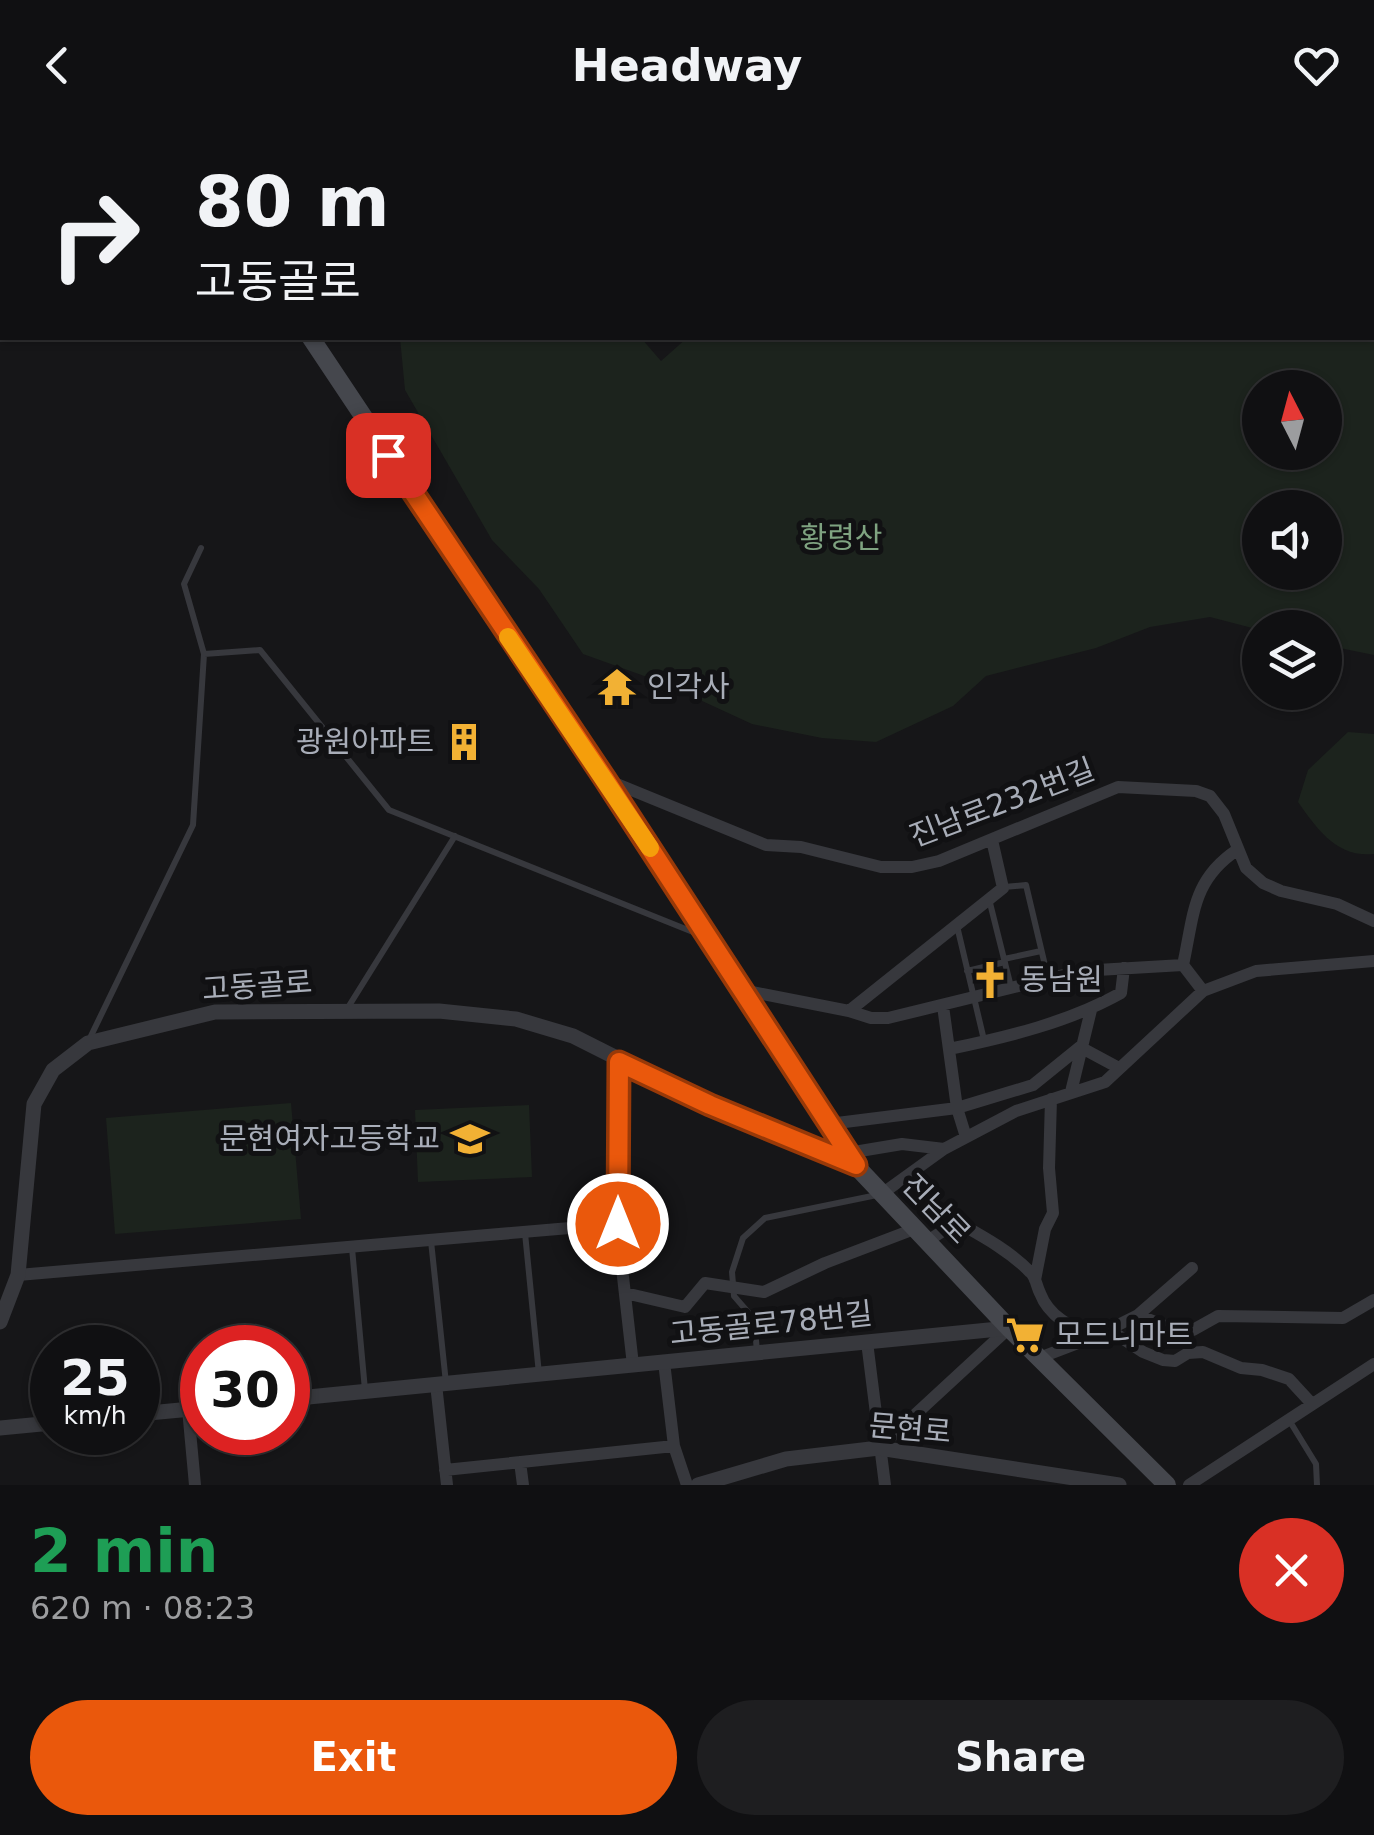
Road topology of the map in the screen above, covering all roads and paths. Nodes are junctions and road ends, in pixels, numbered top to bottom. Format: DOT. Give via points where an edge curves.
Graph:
graph roads {
  1 [pos="312,340"];
  2 [pos="202,548"];
  3 [pos="204,654"];
  4 [pos="605,779"];
  5 [pos="455,836"];
  6 [pos="992,840"];
  7 [pos="1237,850"];
  8 [pos="1003,888"];
  9 [pos="989,898"];
  10 [pos="1374,921"];
  11 [pos="956,925"];
  12 [pos="708,938"];
  13 [pos="1041,951"];
  14 [pos="1004,961"];
  15 [pos="1374,961"];
  16 [pos="1183,965"];
  17 [pos="1124,968"];
  18 [pos="968,971"];
  19 [pos="1048,979"];
  20 [pos="1011,988"];
  21 [pos="742,990"];
  22 [pos="1203,991"];
  23 [pos="974,998"];
  24 [pos="943,1006"];
  25 [pos="347,1009"];
  26 [pos="1092,1010"];
  27 [pos="849,1011"];
  28 [pos="985,1042"];
  29 [pos="88,1043"];
  30 [pos="1080,1047"];
  31 [pos="949,1048"];
  32 [pos="619,1062"];
  33 [pos="1119,1068"];
  34 [pos="1071,1092"];
  35 [pos="1051,1099"];
  36 [pos="957,1108"];
  37 [pos="829,1124"];
  38 [pos="966,1137"];
  39 [pos="944,1149"];
  40 [pos="852,1159"];
  41 [pos="883,1194"];
  42 [pos="618,1224"];
  43 [pos="525,1232"];
  44 [pos="923,1234"];
  45 [pos="431,1240"];
  46 [pos="352,1246"];
  47 [pos="1192,1268"];
  48 [pos="18,1276"];
  49 [pos="1035,1280"];
  50 [pos="733,1286"];
  51 [pos="625,1293"];
  52 [pos="1374,1300"];
  53 [pos="1138,1316"];
  54 [pos="0,1322"];
  55 [pos="1008,1328"];
  56 [pos="1110,1330"];
  57 [pos="1094,1337"];
  58 [pos="867,1342"];
  59 [pos="758,1353"];
  60 [pos="1039,1358"];
  61 [pos="664,1362"];
  62 [pos="1374,1364"];
  63 [pos="633,1365"];
  64 [pos="539,1374"];
  65 [pos="441,1383"];
  66 [pos="365,1391"];
  67 [pos="310,1397"];
  68 [pos="1312,1404"];
  69 [pos="1288,1419"];
  70 [pos="30,1425"];
  71 [pos="0,1428"];
  72 [pos="674,1446"];
  73 [pos="879,1448"];
  74 [pos="195,1455"];
  75 [pos="520,1462"];
  76 [pos="445,1481"];
  77 [pos="195,1485"];
  78 [pos="522,1485"];
  79 [pos="687,1485"];
  80 [pos="698,1485"];
  81 [pos="885,1485"];
  82 [pos="1119,1485"];
  83 [pos="1167,1485"];
  84 [pos="1189,1485"];
  85 [pos="1316,1485"];
  1 -- 4 [label="main road, 진남로"];
  2 -- 3 [label="lane" via="184,584"];
  3 -- 5 [label="lane" via="260,650 389,810"];
  3 -- 29 [label="lane" via="193,825"];
  4 -- 6 [label="street, 진남로232번길" via="766,845 880,867 939,861"];
  4 -- 12 [label="main road, 진남로"];
  5 -- 12 [label="lane"];
  5 -- 25 [label="lane"];
  6 -- 7 [label="street, 진남로232번길" via="1098,792 1134,785 1210,796 1231,826"];
  6 -- 8 [label="street"];
  7 -- 10 [label="street, 진남로232번길" via="1246,868 1280,892 1336,904"];
  7 -- 16 [label="street" via="1213,866 1199,893"];
  8 -- 9 [label="street"];
  8 -- 13 [label="lane" via="1026,884"];
  9 -- 11 [label="street"];
  9 -- 14 [label="lane"];
  11 -- 18 [label="lane"];
  11 -- 27 [label="street"];
  12 -- 21 [label="main road, 진남로"];
  13 -- 14 [label="lane"];
  13 -- 19 [label="lane"];
  14 -- 18 [label="lane"];
  14 -- 20 [label="lane"];
  15 -- 22 [label="street" via="1256,971"];
  16 -- 17 [label="street"];
  16 -- 22 [label="street"];
  17 -- 19 [label="street"];
  17 -- 26 [label="street" via="1121,993"];
  18 -- 23 [label="lane"];
  19 -- 20 [label="street"];
  20 -- 23 [label="street"];
  21 -- 27 [label="street"];
  21 -- 37 [label="main road, 진남로"];
  22 -- 33 [label="street"];
  23 -- 24 [label="street"];
  23 -- 28 [label="lane"];
  24 -- 27 [label="street" via="888,1018"];
  24 -- 31 [label="street"];
  25 -- 29 [label="street, 고동골로" via="215,1012"];
  25 -- 32 [label="street, 고동골로" via="516,1019 573,1036"];
  26 -- 28 [label="street"];
  26 -- 30 [label="street"];
  28 -- 31 [label="street"];
  29 -- 48 [label="street, 고동골로" via="53,1070 34,1104"];
  30 -- 33 [label="street"];
  30 -- 34 [label="street"];
  30 -- 36 [label="street" via="1033,1086"];
  31 -- 36 [label="street"];
  32 -- 40 [label="street, 고동골로"];
  32 -- 42 [label="street"];
  33 -- 34 [label="street" via="1105,1082"];
  34 -- 35 [label="street"];
  35 -- 38 [label="street"];
  35 -- 49 [label="street" via="1053,1213"];
  36 -- 37 [label="street"];
  36 -- 38 [label="street"];
  37 -- 40 [label="main road, 진남로"];
  38 -- 39 [label="street"];
  39 -- 40 [label="street" via="902,1144"];
  39 -- 41 [label="street"];
  40 -- 41 [label="main road, 진남로"];
  41 -- 44 [label="main road, 진남로"];
  41 -- 50 [label="lane" via="765,1218 743,1238"];
  42 -- 43 [label="street"];
  42 -- 51 [label="street"];
  43 -- 45 [label="street"];
  43 -- 64 [label="lane"];
  44 -- 49 [label="street" via="957,1222"];
  44 -- 50 [label="street" via="825,1263 764,1292"];
  44 -- 55 [label="main road, 진남로"];
  45 -- 46 [label="street"];
  45 -- 65 [label="lane"];
  46 -- 48 [label="street"];
  46 -- 66 [label="lane"];
  47 -- 53 [label="street"];
  48 -- 54 [label="street, 고동골로"];
  49 -- 57 [label="street" via="1052,1314"];
  50 -- 51 [label="street" via="705,1283 685,1307"];
  50 -- 59 [label="lane" via="754,1318"];
  51 -- 63 [label="street"];
  52 -- 53 [label="street" via="1342,1318 1218,1316 1192,1330"];
  53 -- 56 [label="street"];
  55 -- 58 [label="street, 고동골로78번길"];
  55 -- 60 [label="main road, 진남로"];
  55 -- 73 [label="street"];
  56 -- 57 [label="street"];
  56 -- 68 [label="street" via="1164,1360 1203,1352 1289,1379"];
  57 -- 60 [label="street"];
  58 -- 59 [label="street, 고동골로78번길"];
  58 -- 73 [label="street"];
  59 -- 61 [label="street, 고동골로78번길"];
  60 -- 83 [label="main road, 진남로"];
  61 -- 63 [label="street, 고동골로78번길"];
  61 -- 72 [label="street"];
  62 -- 68 [label="street"];
  63 -- 64 [label="street, 고동골로78번길"];
  64 -- 65 [label="street, 고동골로78번길"];
  65 -- 66 [label="street, 고동골로78번길"];
  65 -- 76 [label="street"];
  66 -- 67 [label="street, 고동골로78번길"];
  68 -- 69 [label="street"];
  69 -- 84 [label="street"];
  69 -- 85 [label="lane" via="1316,1464"];
  70 -- 71 [label="street"];
  72 -- 75 [label="street"];
  72 -- 79 [label="street"];
  73 -- 80 [label="street, 문현로" via="786,1460"];
  73 -- 81 [label="street"];
  73 -- 82 [label="street, 문현로"];
  74 -- 77 [label="street"];
  75 -- 76 [label="street"];
  75 -- 78 [label="street"];
}
